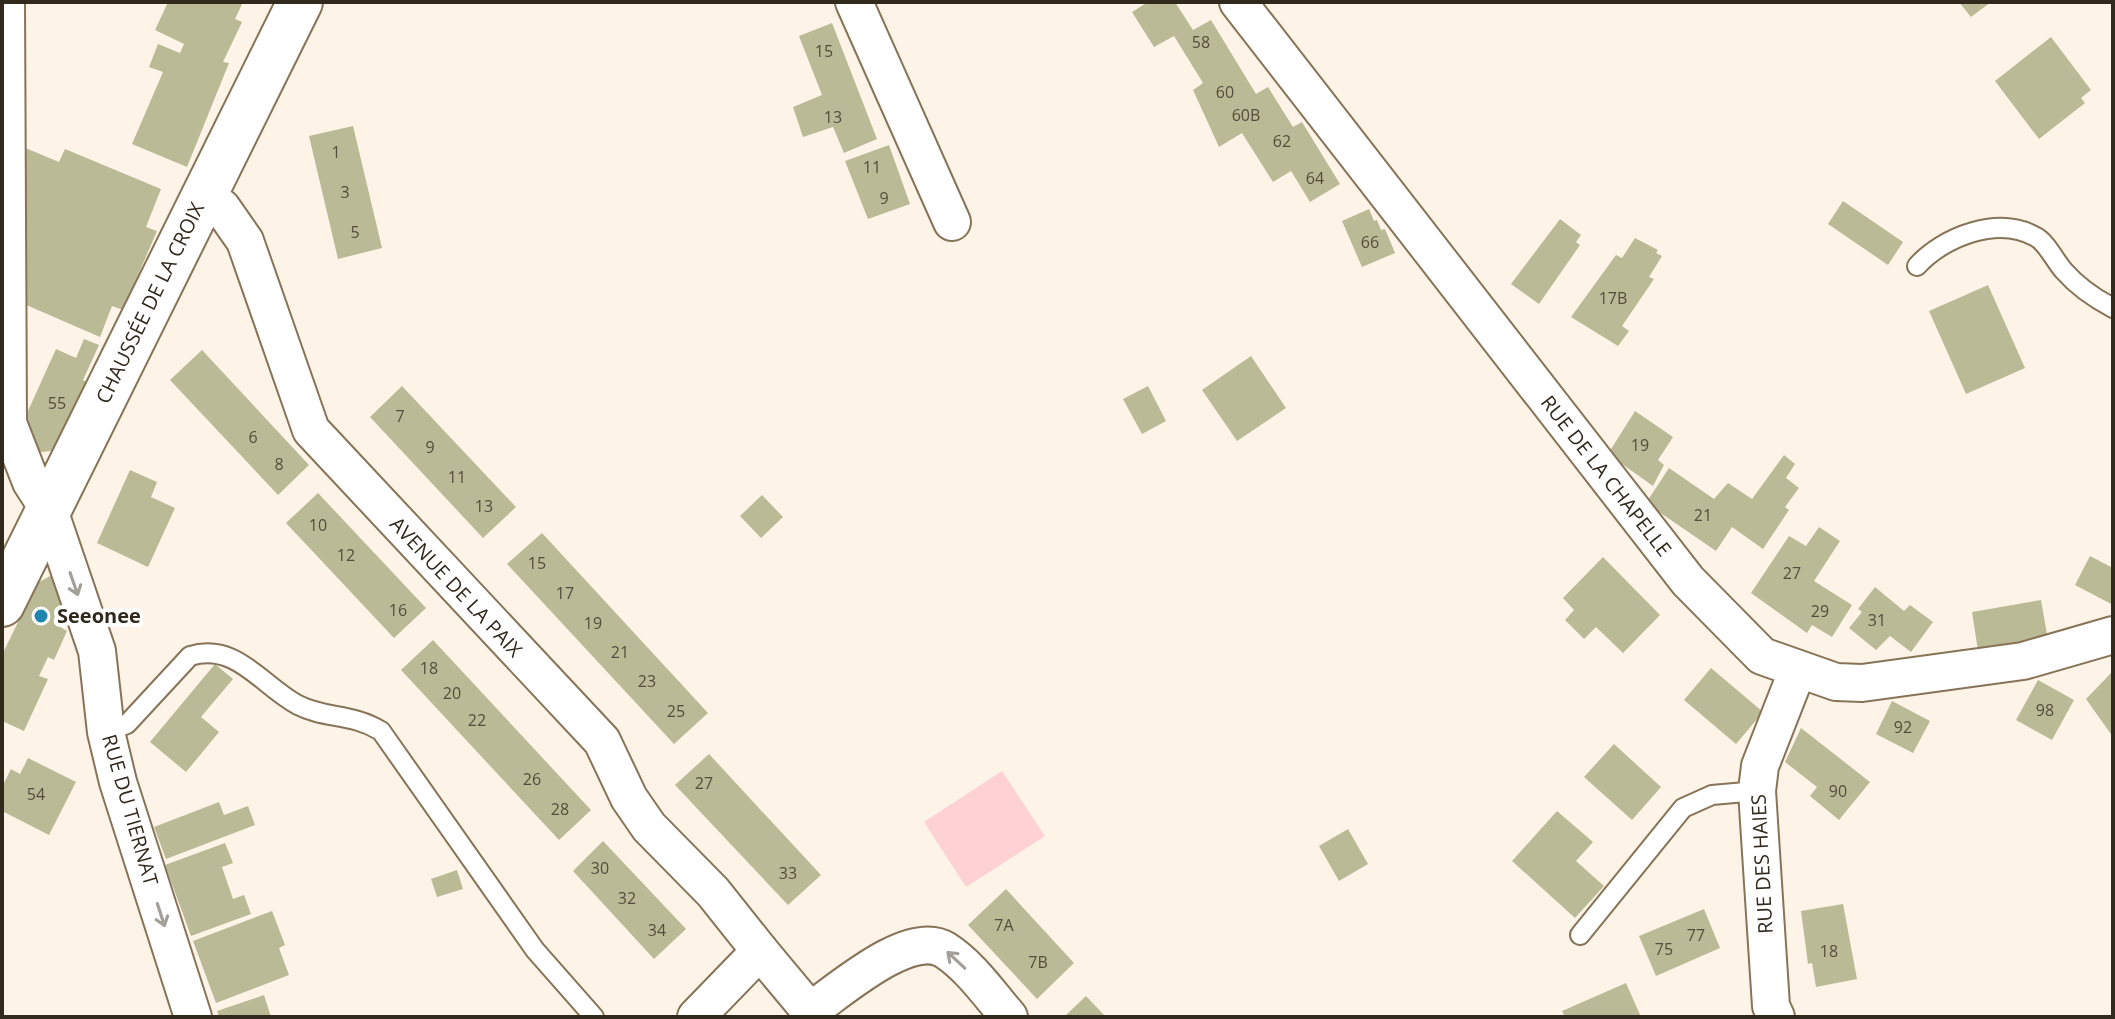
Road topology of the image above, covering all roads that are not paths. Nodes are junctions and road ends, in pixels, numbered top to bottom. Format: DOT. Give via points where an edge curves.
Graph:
graph roads {
  1 [pos="6,2"];
  2 [pos="300,2"];
  3 [pos="854,2"];
  4 [pos="1238,2"];
  5 [pos="203,193"];
  6 [pos="952,222"];
  7 [pos="1917,266"];
  8 [pos="2113,308"];
  9 [pos="49,510"];
  10 [pos="2,604"];
  11 [pos="2113,635"];
  12 [pos="1798,669"];
  13 [pos="106,732"];
  14 [pos="1757,791"];
  15 [pos="1580,935"];
  16 [pos="760,951"];
  17 [pos="1766,1013"];
  18 [pos="812,1014"];
  19 [pos="193,1017"];
  20 [pos="594,1017"];
  21 [pos="696,1017"];
  22 [pos="1009,1017"];
  1 -- 9 [label="street, RUE DU TIERNAT" via="8,423 31,482"];
  2 -- 5 [label="main road, CHAUSSÉE DE LA CROIX"];
  3 -- 6 [label="street"];
  4 -- 12 [label="street, RUE DE LA CHAPELLE" via="1688,581 1762,656"];
  5 -- 9 [label="main road, CHAUSSÉE DE LA CROIX"];
  5 -- 16 [label="street, AVENUE DE LA PAIX" via="222,208 245,241 311,430 602,741 649,827 713,892"];
  7 -- 8 [label="lane" via="1933,248 1956,237 2012,230 2037,237 2066,273"];
  9 -- 10 [label="main road, CHAUSSÉE DE LA CROIX"];
  9 -- 13 [label="street, RUE DU TIERNAT, one-way" via="97,651"];
  11 -- 12 [label="street, RUE DE LA CHAPELLE" via="2023,661 1862,683 1836,682"];
  12 -- 14 [label="street, RUE DES HAIES" via="1763,758"];
  13 -- 19 [label="street, RUE DU TIERNAT, one-way"];
  13 -- 20 [label="lane" via="127,724 190,656 204,652 235,659 299,705 363,720 381,731 535,950"];
  14 -- 15 [label="lane" via="1712,795 1683,808"];
  14 -- 17 [label="street, RUE DES HAIES"];
  16 -- 18 [label="street, AVENUE DE LA PAIX"];
  16 -- 21 [label="street"];
  22 -- 18 [label="street, one-way" via="959,961 927,945 894,954"];
}
